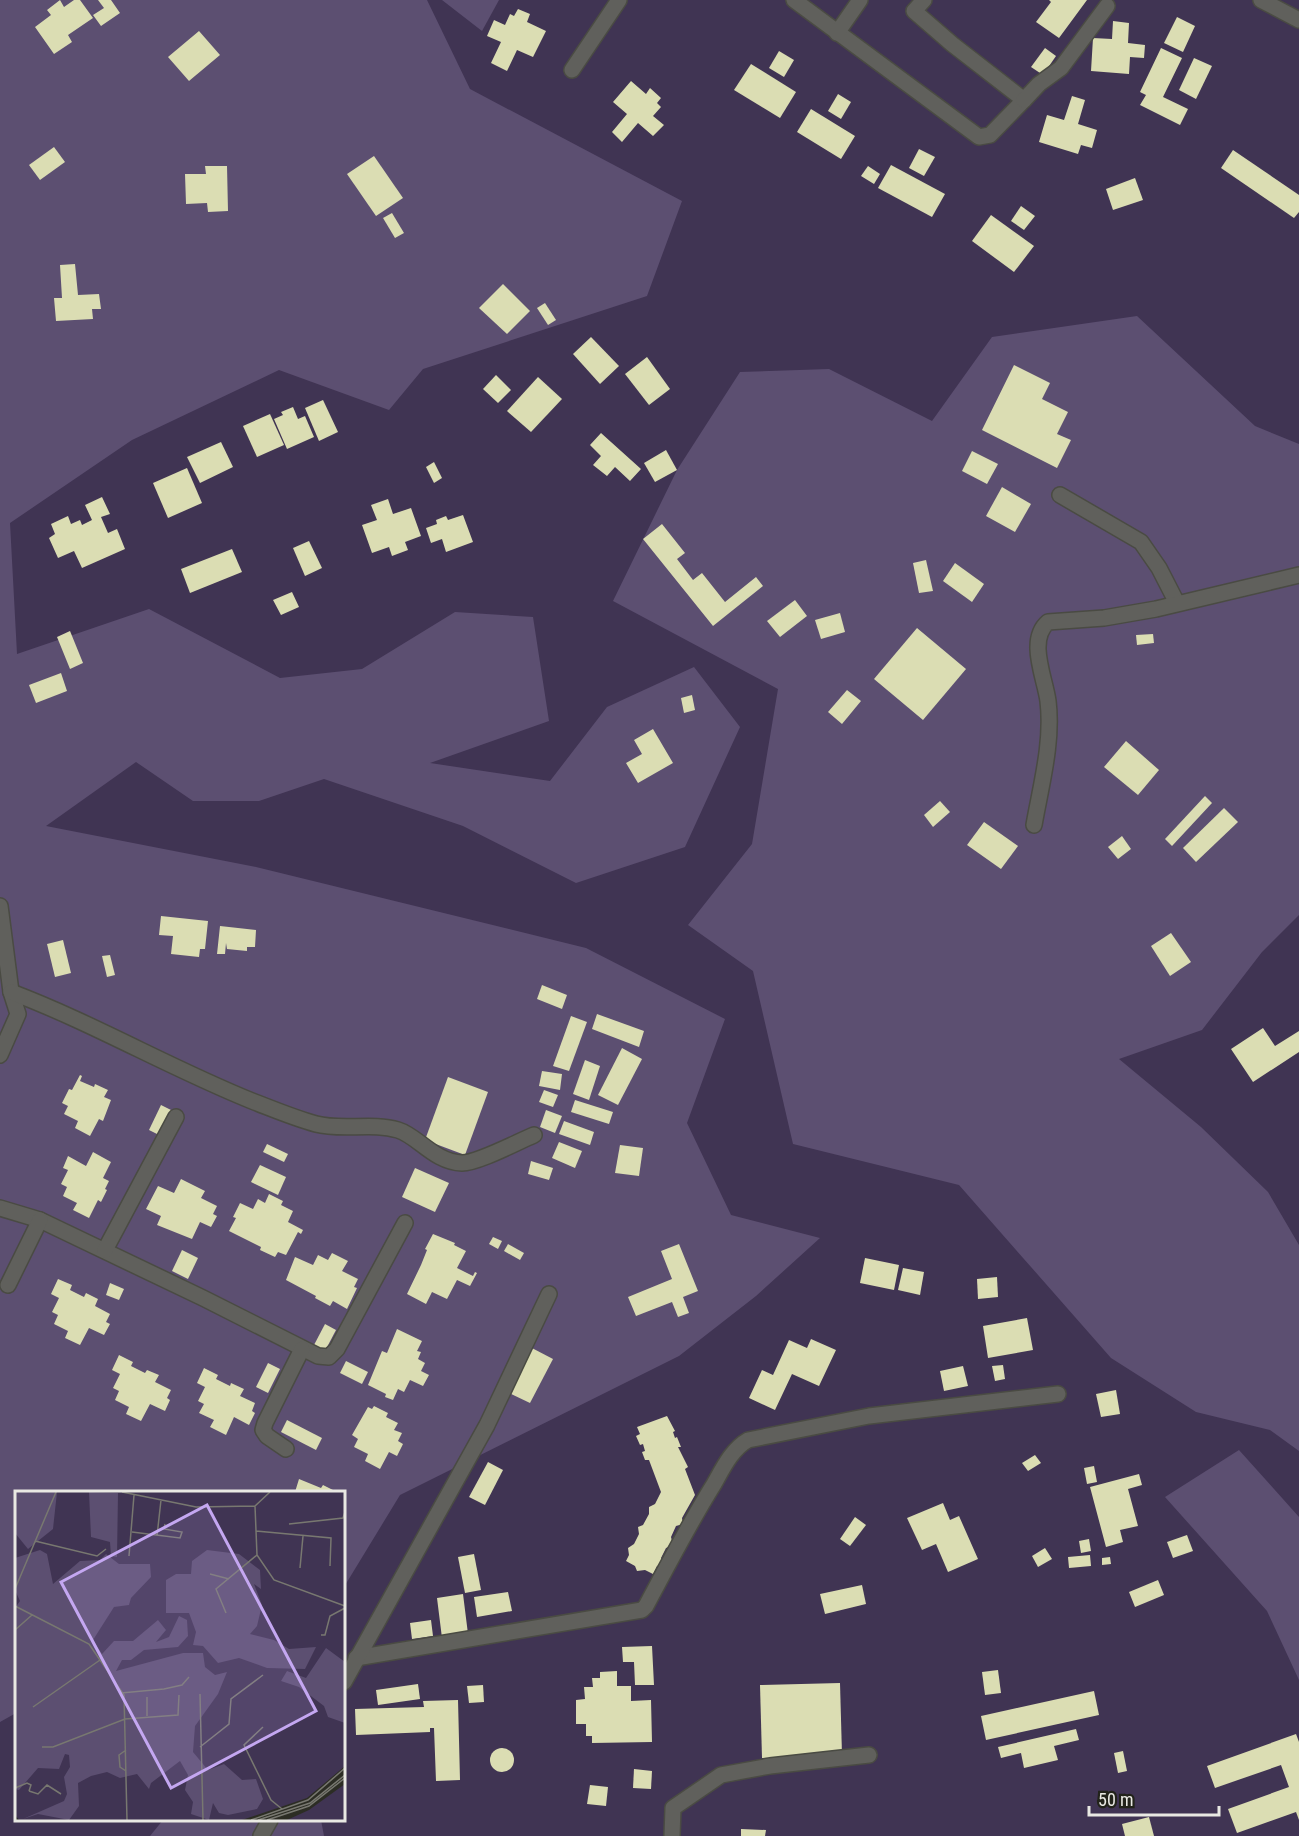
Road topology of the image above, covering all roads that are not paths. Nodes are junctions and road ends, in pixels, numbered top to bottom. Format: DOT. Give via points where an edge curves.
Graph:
graph roads {
  1 [pos="619,0"];
  2 [pos="794,0"];
  3 [pos="860,0"];
  4 [pos="924,0"];
  5 [pos="1261,0"];
  6 [pos="1107,6"];
  7 [pos="1299,20"];
  8 [pos="837,33"];
  9 [pos="572,70"];
  10 [pos="1024,100"];
  11 [pos="1060,495"];
  12 [pos="1299,575"];
  13 [pos="1177,603"];
  14 [pos="1034,825"];
  15 [pos="0,906"];
  16 [pos="10,992"];
  17 [pos="0,1055"];
  18 [pos="176,1117"];
  19 [pos="534,1135"];
  20 [pos="0,1208"];
  21 [pos="40,1220"];
  22 [pos="405,1223"];
  23 [pos="105,1250"];
  24 [pos="9,1285"];
  25 [pos="549,1293"];
  26 [pos="302,1349"];
  27 [pos="1058,1394"];
  28 [pos="286,1449"];
  29 [pos="356,1658"];
  30 [pos="345,1680"];
  31 [pos="869,1755"];
  32 [pos="269,1821"];
  33 [pos="261,1836"];
  34 [pos="672,1836"];
  1 -- 9 [label="street"];
  2 -- 8 [label="street"];
  3 -- 8 [label="street"];
  4 -- 10 [label="street" via="914,11"];
  5 -- 7 [label="street"];
  6 -- 10 [label="street" via="1061,68"];
  8 -- 10 [label="street" via="979,137 990,135"];
  11 -- 13 [label="street" via="1140,542"];
  12 -- 13 [label="street"];
  13 -- 14 [label="street" via="1104,618 1048,622 1042,628 1038,649 1050,721"];
  15 -- 16 [label="street"];
  16 -- 17 [label="street" via="18,1014"];
  16 -- 19 [label="street" via="44,1004 204,1081 318,1124 400,1130 427,1150 462,1163"];
  18 -- 23 [label="street"];
  20 -- 21 [label="street"];
  21 -- 23 [label="street"];
  21 -- 24 [label="street"];
  22 -- 26 [label="street" via="337,1349 329,1357"];
  23 -- 26 [label="street"];
  25 -- 29 [label="street" via="487,1425"];
  26 -- 28 [label="street" via="263,1430"];
  27 -- 29 [label="street" via="869,1416 748,1440 740,1444 722,1469 642,1610"];
  29 -- 30 [label="street"];
  31 -- 34 [label="street" via="722,1775 674,1808"];
  32 -- 33 [label="street"];
}
